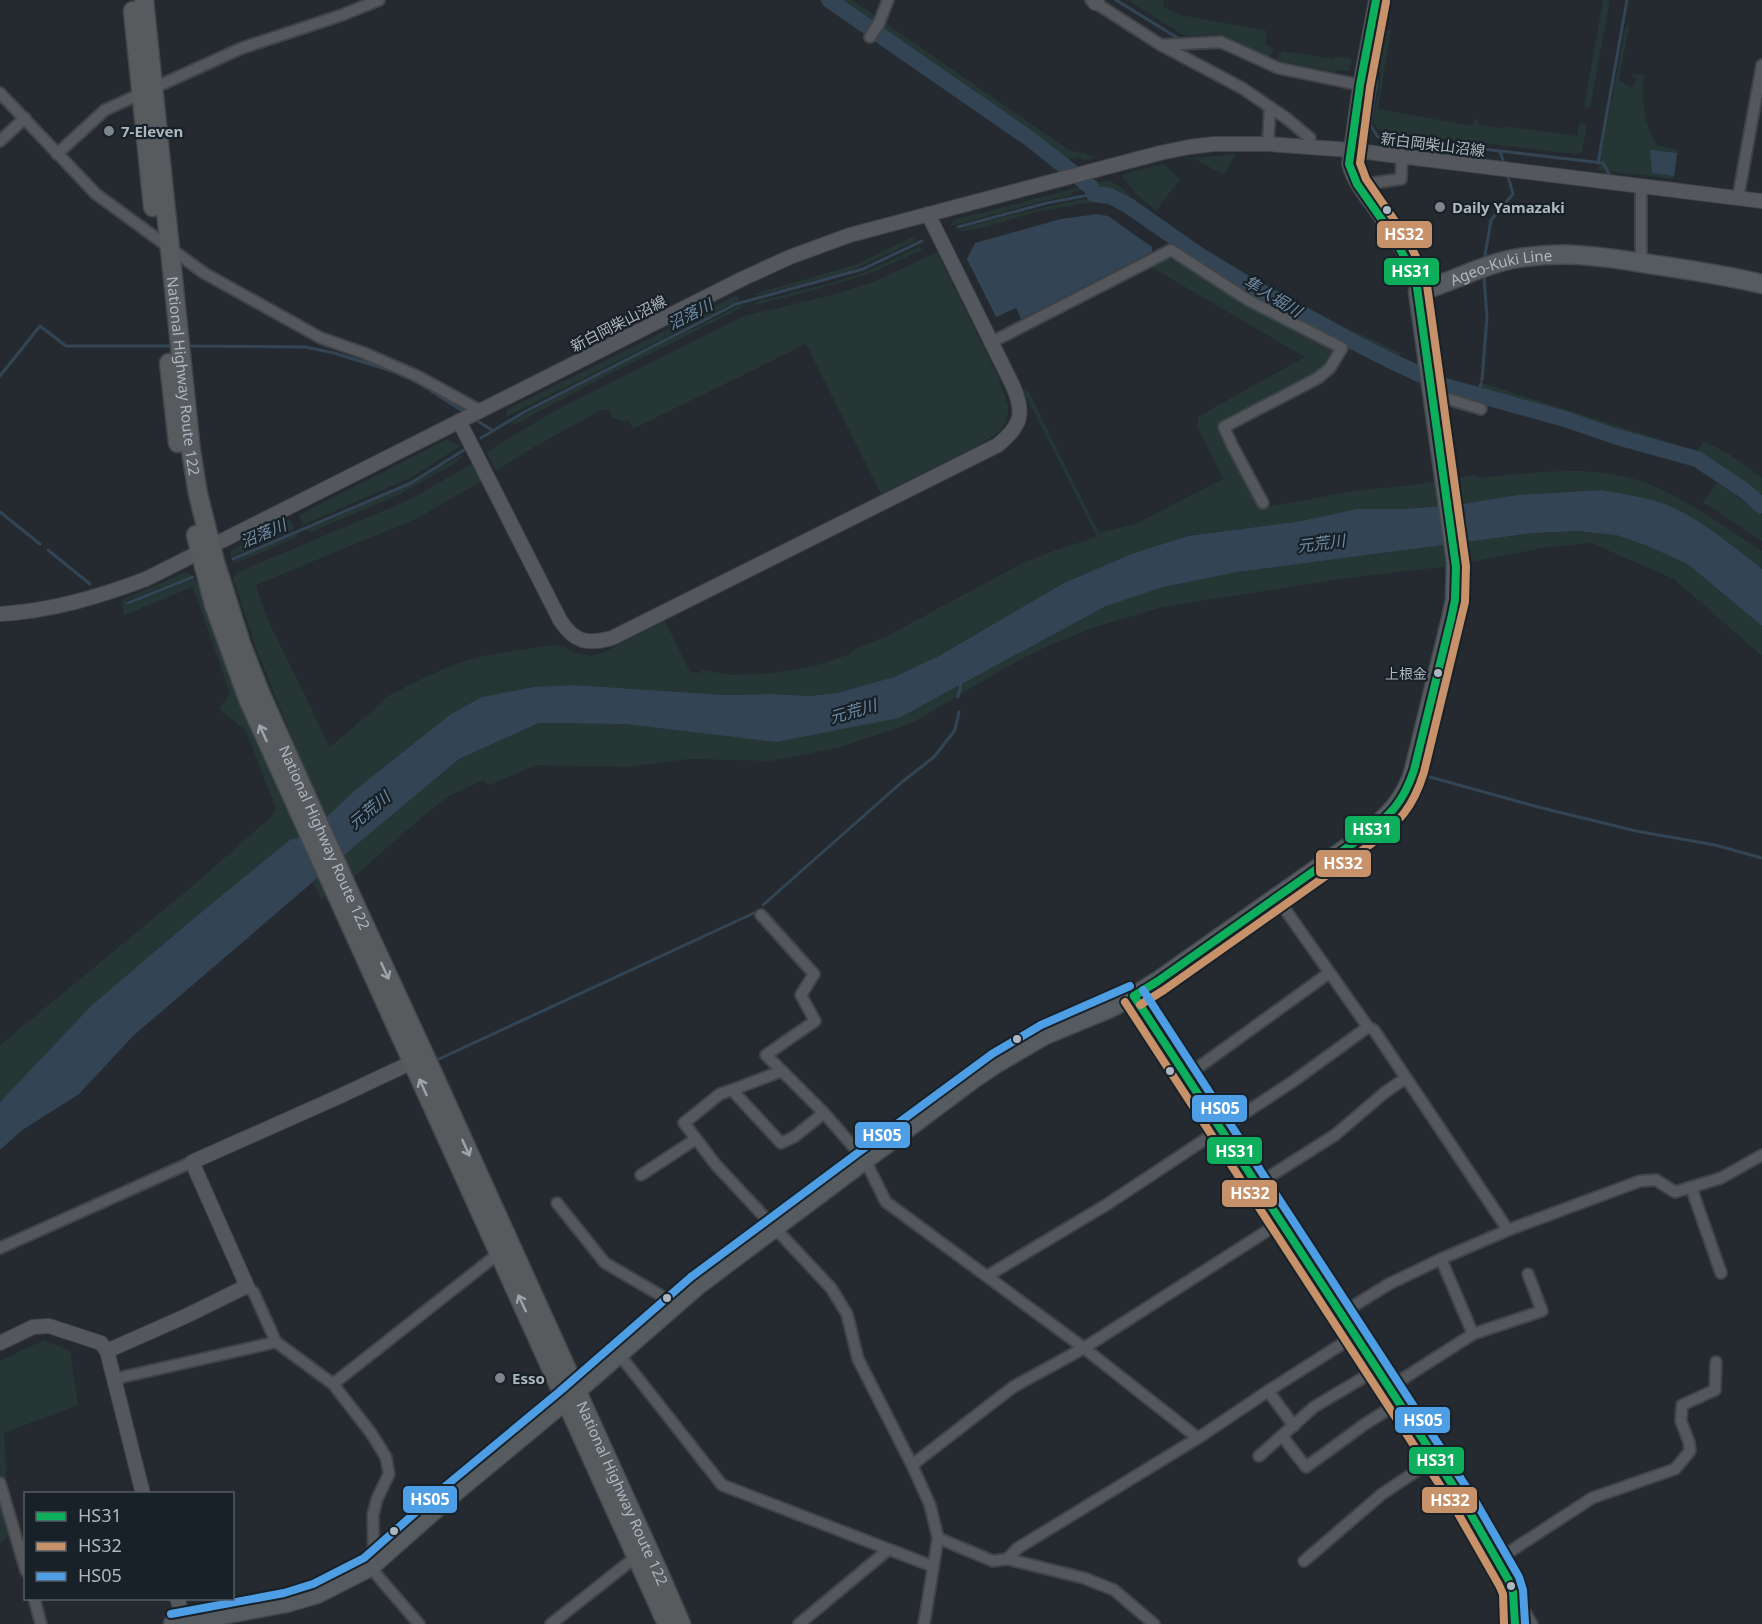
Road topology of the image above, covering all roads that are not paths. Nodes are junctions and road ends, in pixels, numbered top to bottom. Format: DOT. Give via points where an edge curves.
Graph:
graph roads {
  1 [pos="132,0"];
  2 [pos="144,0"];
  3 [pos="378,0"];
  4 [pos="888,0"];
  5 [pos="1376,0"];
  6 [pos="1094,1"];
  7 [pos="870,37"];
  8 [pos="1161,45"];
  9 [pos="1762,65"];
  10 [pos="1360,85"];
  11 [pos="147,91"];
  12 [pos="0,93"];
  13 [pos="1270,107"];
  14 [pos="25,118"];
  15 [pos="1310,138"];
  16 [pos="0,141"];
  17 [pos="1268,144"];
  18 [pos="1350,150"];
  19 [pos="57,154"];
  20 [pos="1402,157"];
  21 [pos="1358,185"];
  22 [pos="1641,186"];
  23 [pos="1738,198"];
  24 [pos="1762,201"];
  25 [pos="927,214"];
  26 [pos="163,244"];
  27 [pos="1641,263"];
  28 [pos="1762,284"];
  29 [pos="1418,292"];
  30 [pos="990,343"];
  31 [pos="1433,394"];
  32 [pos="1481,409"];
  33 [pos="479,410"];
  34 [pos="459,421"];
  35 [pos="1263,503"];
  36 [pos="205,549"];
  37 [pos="0,614"];
  38 [pos="1276,898"];
  39 [pos="761,915"];
  40 [pos="1329,973"];
  41 [pos="1134,996"];
  42 [pos="1368,1027"];
  43 [pos="418,1059"];
  44 [pos="782,1071"];
  45 [pos="1185,1077"];
  46 [pos="1406,1078"];
  47 [pos="732,1090"];
  48 [pos="824,1113"];
  49 [pos="1220,1130"];
  50 [pos="696,1139"];
  51 [pos="1762,1155"];
  52 [pos="865,1160"];
  53 [pos="192,1162"];
  54 [pos="641,1175"];
  55 [pos="1256,1185"];
  56 [pos="1691,1187"];
  57 [pos="557,1203"];
  58 [pos="1281,1222"];
  59 [pos="774,1228"];
  60 [pos="1508,1230"];
  61 [pos="0,1248"];
  62 [pos="504,1248"];
  63 [pos="1441,1259"];
  64 [pos="1721,1273"];
  65 [pos="1528,1274"];
  66 [pos="987,1276"];
  67 [pos="247,1286"];
  68 [pos="670,1310"];
  69 [pos="1342,1313"];
  70 [pos="1473,1334"];
  71 [pos="1356,1335"];
  72 [pos="276,1342"];
  73 [pos="0,1343"];
  74 [pos="1084,1348"];
  75 [pos="107,1351"];
  76 [pos="620,1354"];
  77 [pos="1716,1362"];
  78 [pos="1378,1368"];
  79 [pos="114,1379"];
  80 [pos="333,1384"];
  81 [pos="1390,1387"];
  82 [pos="1268,1391"];
  83 [pos="571,1396"];
  84 [pos="1400,1402"];
  85 [pos="1294,1426"];
  86 [pos="1282,1436"];
  87 [pos="1198,1438"];
  88 [pos="1259,1456"];
  89 [pos="1436,1458"];
  90 [pos="912,1465"];
  91 [pos="0,1483"];
  92 [pos="142,1492"];
  93 [pos="938,1538"];
  94 [pos="888,1550"];
  95 [pos="637,1556"];
  96 [pos="1007,1558"];
  97 [pos="1497,1560"];
  98 [pos="1304,1561"];
  99 [pos="24,1563"];
  100 [pos="372,1566"];
  101 [pos="932,1566"];
  102 [pos="1513,1592"];
  103 [pos="34,1600"];
  104 [pos="177,1600"];
  105 [pos="181,1623"];
  106 [pos="41,1624"];
  107 [pos="419,1624"];
  108 [pos="551,1624"];
  109 [pos="667,1624"];
  110 [pos="681,1624"];
  111 [pos="799,1624"];
  112 [pos="924,1624"];
  113 [pos="1154,1624"];
  114 [pos="1515,1624"];
  115 [pos="1532,1624"];
  1 -- 11 [label="highway, National Highway Route 122"];
  2 -- 11 [label="highway, National Highway Route 122"];
  3 -- 11 [label="street" via="242,48"];
  4 -- 7 [label="street"];
  5 -- 10 [label="street"];
  6 -- 8 [label="street"];
  8 -- 10 [label="street" via="1221,42 1278,68"];
  8 -- 13 [label="street"];
  9 -- 23 [label="street"];
  10 -- 18 [label="street"];
  11 -- 19 [label="street" via="105,110"];
  11 -- 26 [label="highway, National Highway Route 122"];
  12 -- 14 [label="street"];
  13 -- 15 [label="street"];
  13 -- 17 [label="street"];
  14 -- 16 [label="street"];
  14 -- 19 [label="street"];
  17 -- 18 [label="street, 新白岡柴山沼線"];
  17 -- 25 [label="street, 新白岡柴山沼線" via="1189,147"];
  18 -- 20 [label="street, 新白岡柴山沼線"];
  18 -- 21 [label="street" via="1350,169"];
  19 -- 26 [label="street" via="96,194"];
  20 -- 21 [label="street" via="1401,179"];
  20 -- 22 [label="street, 新白岡柴山沼線"];
  21 -- 29 [label="street" via="1412,270"];
  22 -- 23 [label="street, 新白岡柴山沼線"];
  22 -- 27 [label="street"];
  23 -- 24 [label="street, 新白岡柴山沼線"];
  25 -- 30 [label="street"];
  25 -- 33 [label="street, 新白岡柴山沼線" via="850,235 790,257"];
  26 -- 33 [label="street" via="204,273 321,338 417,376"];
  26 -- 36 [label="highway, National Highway Route 122" via="174,412 187,496"];
  27 -- 28 [label="main road, Ageo-Kuki Line"];
  27 -- 29 [label="main road, Ageo-Kuki Line" via="1577,254 1538,255 1492,265"];
  29 -- 31 [label="main road"];
  30 -- 34 [label="street" via="1020,403 1021,413 1017,426 998,445 600,642 579,640 567,631"];
  30 -- 35 [label="street" via="1171,250 1248,300 1342,348 1330,368 1318,378 1224,428"];
  31 -- 32 [label="street"];
  31 -- 38 [label="main road" via="1456,562 1455,600 1417,761 1401,801 1381,822"];
  33 -- 34 [label="street, 新白岡柴山沼線"];
  34 -- 36 [label="street, 新白岡柴山沼線"];
  36 -- 37 [label="street, 新白岡柴山沼線" via="106,594 59,606"];
  36 -- 43 [label="highway, National Highway Route 122" via="214,605 248,699 301,801"];
  38 -- 40 [label="street"];
  38 -- 41 [label="main road"];
  39 -- 44 [label="street" via="814,974 801,994 815,1021 766,1055"];
  40 -- 42 [label="street"];
  40 -- 45 [label="street"];
  41 -- 45 [label="street"];
  41 -- 52 [label="main road" via="1045,1035 997,1063"];
  42 -- 46 [label="street" via="1374,1030"];
  42 -- 49 [label="street"];
  43 -- 53 [label="street"];
  43 -- 62 [label="highway, National Highway Route 122"];
  44 -- 47 [label="street"];
  44 -- 48 [label="street"];
  45 -- 49 [label="street"];
  46 -- 55 [label="street" via="1335,1135"];
  46 -- 60 [label="street"];
  47 -- 48 [label="street" via="781,1143"];
  47 -- 50 [label="street" via="720,1094 684,1123"];
  48 -- 52 [label="street"];
  49 -- 55 [label="street"];
  49 -- 66 [label="street" via="1106,1205"];
  50 -- 54 [label="street"];
  50 -- 59 [label="street"];
  51 -- 56 [label="street" via="1721,1178"];
  52 -- 59 [label="main road"];
  52 -- 66 [label="street" via="886,1202"];
  53 -- 61 [label="street"];
  53 -- 67 [label="street"];
  55 -- 58 [label="street"];
  56 -- 60 [label="street" via="1675,1192 1656,1180 1640,1181"];
  56 -- 64 [label="street"];
  57 -- 68 [label="street" via="604,1263 660,1295"];
  58 -- 69 [label="street"];
  58 -- 74 [label="street"];
  59 -- 68 [label="main road"];
  59 -- 90 [label="street" via="831,1288 847,1314 858,1359"];
  60 -- 63 [label="street"];
  62 -- 80 [label="street"];
  62 -- 83 [label="highway, National Highway Route 122"];
  63 -- 69 [label="street"];
  63 -- 70 [label="street"];
  65 -- 70 [label="street" via="1542,1311"];
  66 -- 74 [label="street"];
  67 -- 72 [label="street"];
  67 -- 75 [label="street"];
  68 -- 76 [label="main road"];
  69 -- 71 [label="street"];
  70 -- 81 [label="street"];
  71 -- 78 [label="street"];
  71 -- 82 [label="street"];
  72 -- 79 [label="street"];
  72 -- 80 [label="street"];
  73 -- 75 [label="street" via="33,1327 49,1326 101,1343"];
  74 -- 87 [label="street"];
  74 -- 90 [label="street" via="1013,1387"];
  75 -- 79 [label="street"];
  76 -- 83 [label="main road"];
  76 -- 94 [label="street" via="722,1485"];
  77 -- 97 [label="street" via="1715,1390 1682,1404 1681,1421 1690,1451 1675,1469 1592,1498"];
  78 -- 81 [label="street"];
  78 -- 85 [label="street" via="1314,1407"];
  79 -- 92 [label="street"];
  80 -- 100 [label="street" via="386,1457 389,1474 373,1515"];
  81 -- 84 [label="street"];
  82 -- 85 [label="street"];
  82 -- 87 [label="street"];
  83 -- 95 [label="highway, National Highway Route 122"];
  83 -- 100 [label="main road"];
  83 -- 110 [label="highway, National Highway Route 122"];
  84 -- 86 [label="street" via="1306,1467"];
  84 -- 89 [label="street"];
  85 -- 86 [label="street"];
  86 -- 88 [label="street"];
  87 -- 96 [label="street"];
  89 -- 97 [label="street"];
  89 -- 98 [label="street" via="1382,1494"];
  90 -- 93 [label="street" via="930,1504"];
  91 -- 99 [label="street"];
  93 -- 96 [label="street" via="993,1561"];
  93 -- 101 [label="street"];
  94 -- 101 [label="street"];
  94 -- 111 [label="street"];
  95 -- 108 [label="street"];
  95 -- 109 [label="highway, National Highway Route 122"];
  96 -- 113 [label="street" via="1114,1590"];
  97 -- 102 [label="street"];
  100 -- 105 [label="main road" via="317,1594"];
  100 -- 107 [label="street"];
  101 -- 112 [label="street"];
  102 -- 114 [label="street"];
  102 -- 115 [label="street"];
  103 -- 106 [label="street"];
  104 -- 105 [label="street"];
}
